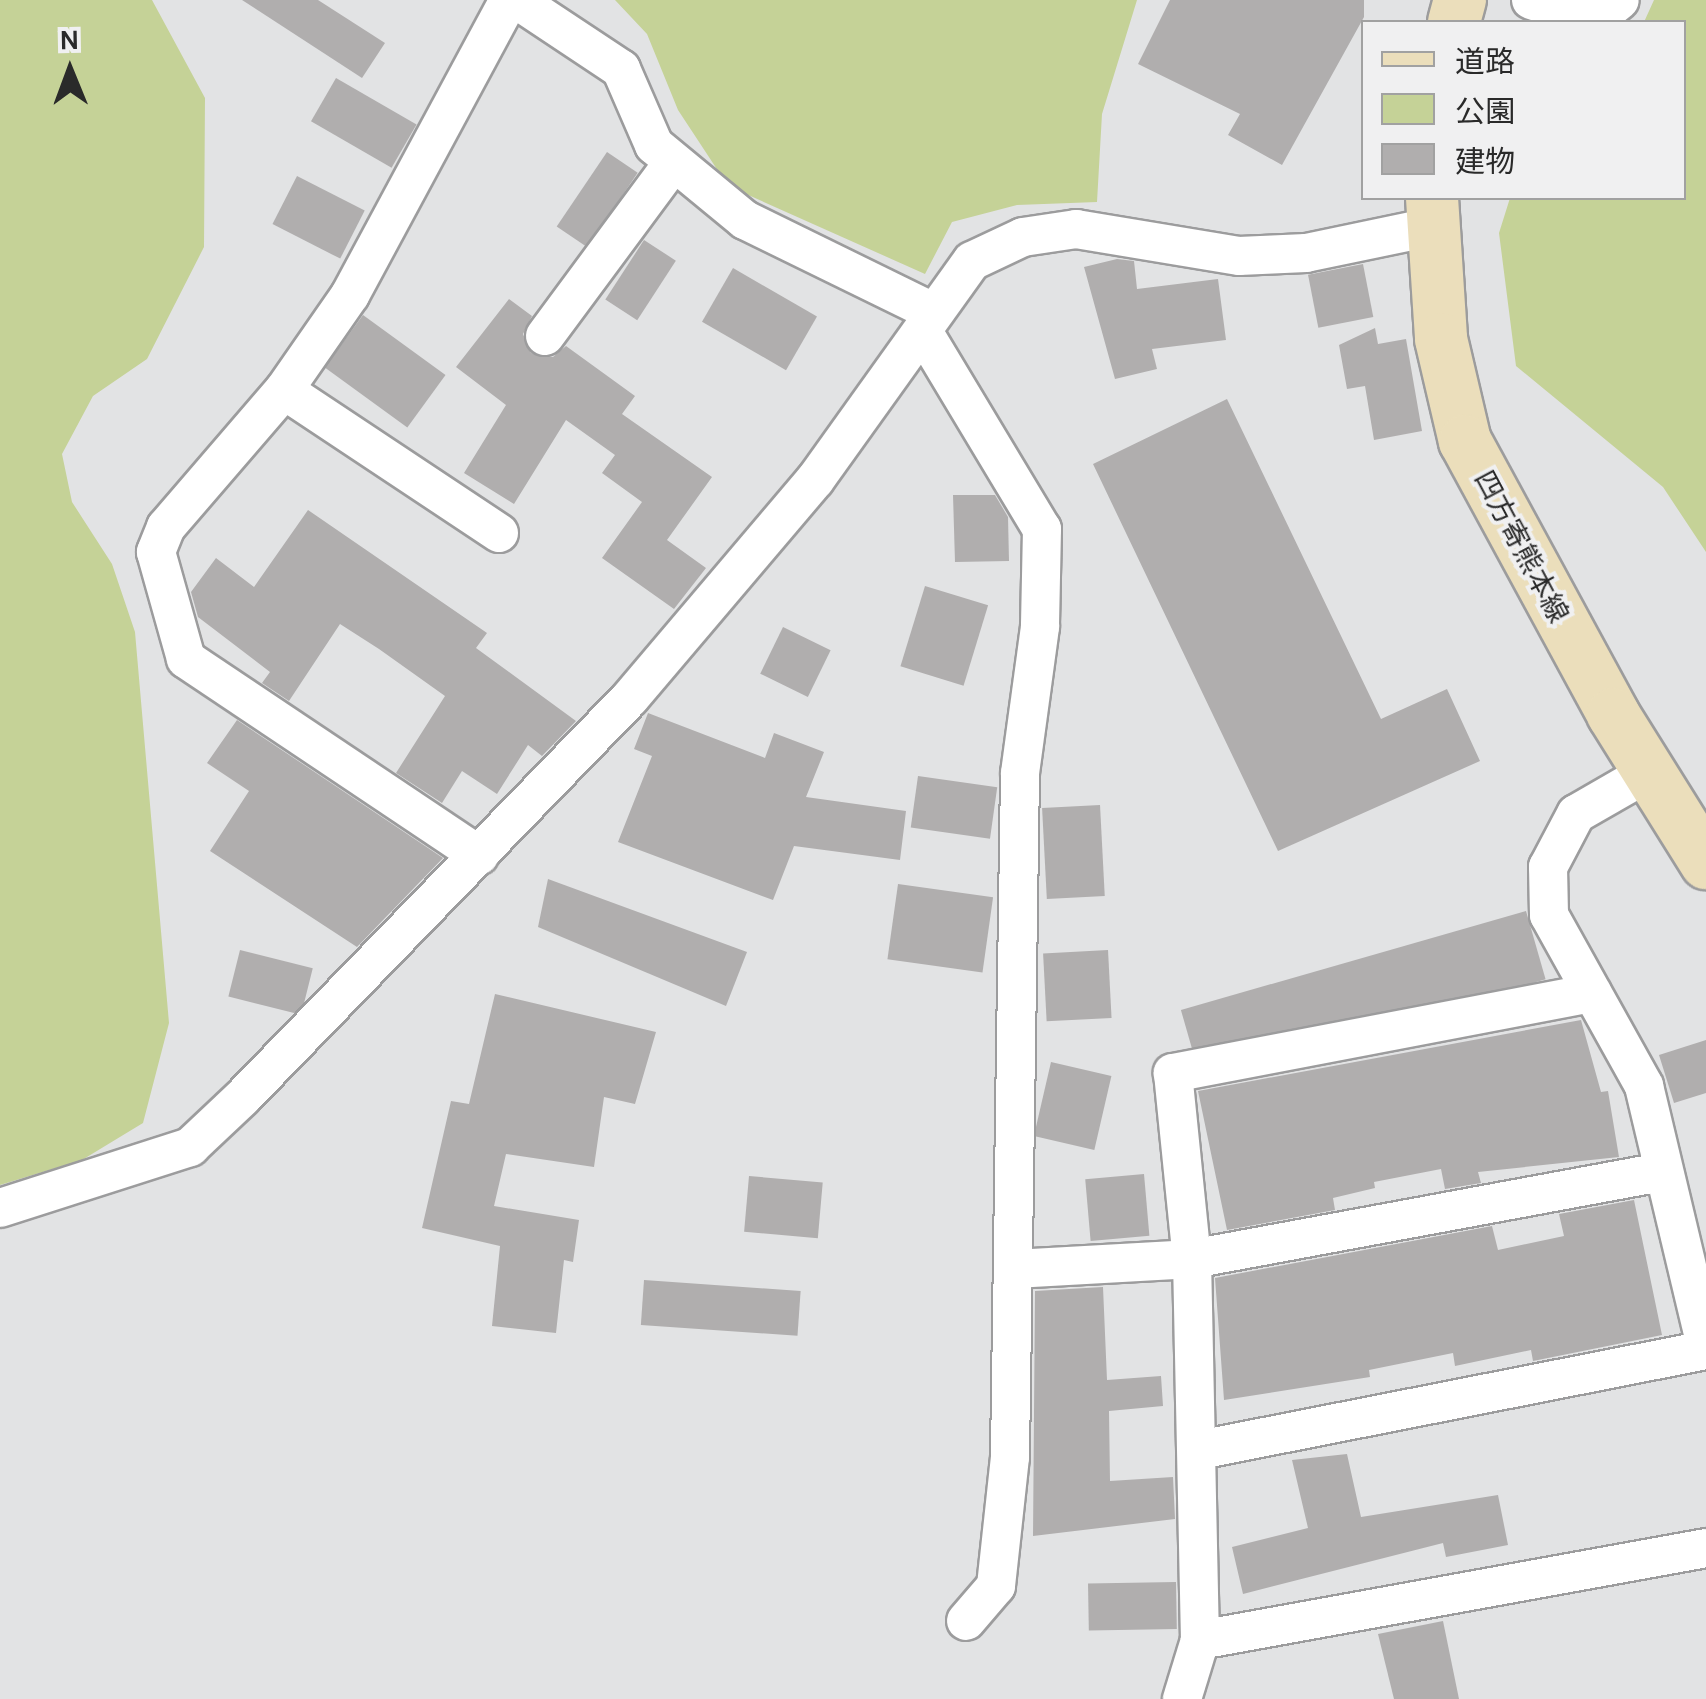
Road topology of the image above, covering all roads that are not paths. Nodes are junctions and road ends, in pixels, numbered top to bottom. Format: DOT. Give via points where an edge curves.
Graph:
graph roads {
  1 [pos="509,0"];
  2 [pos="517,0"];
  3 [pos="1530,0"];
  4 [pos="1620,0"];
  5 [pos="1588,20"];
  6 [pos="1596,20"];
  7 [pos="674,162"];
  8 [pos="1431,212"];
  9 [pos="929,323"];
  10 [pos="545,336"];
  11 [pos="284,390"];
  12 [pos="499,533"];
  13 [pos="1648,772"];
  14 [pos="480,854"];
  15 [pos="1706,863"];
  16 [pos="1592,992"];
  17 [pos="1661,1172"];
  18 [pos="0,1208"];
  19 [pos="1192,1259"];
  20 [pos="1015,1269"];
  21 [pos="1706,1348"];
  22 [pos="1198,1450"];
  23 [pos="1706,1548"];
  24 [pos="966,1621"];
  25 [pos="1200,1640"];
  26 [pos="1182,1699"];
  1 -- 11 [label="street" via="350,295"];
  2 -- 7 [label="street" via="620,69 654,145"];
  3 -- 5 [label="street"];
  4 -- 6 [label="street"];
  7 -- 9 [label="street" via="745,220"];
  7 -- 10 [label="street"];
  8 -- 9 [label="street" via="1306,254 1239,256 1076,229 1023,236 972,260"];
  8 -- 13 [label="main road, 四方寄熊本線" via="1442,339 1465,441"];
  9 -- 14 [label="street" via="815,480 630,698"];
  9 -- 20 [label="street" via="1042,529 1040,626 1020,773 1021,1036 1008,1143"];
  11 -- 12 [label="street"];
  11 -- 14 [label="street" via="166,528 156,552 186,659"];
  13 -- 15 [label="main road, 四方寄熊本線"];
  13 -- 16 [label="street" via="1576,814 1548,866 1549,915"];
  14 -- 18 [label="street" via="190,1147"];
  16 -- 17 [label="street" via="1644,1086"];
  16 -- 19 [label="street" via="1172,1073"];
  17 -- 19 [label="street"];
  17 -- 21 [label="street"];
  19 -- 20 [label="street"];
  19 -- 22 [label="street"];
  20 -- 24 [label="street" via="1015,1375 996,1586"];
  21 -- 22 [label="street"];
  22 -- 25 [label="street"];
  23 -- 25 [label="street"];
  25 -- 26 [label="street"];
}
